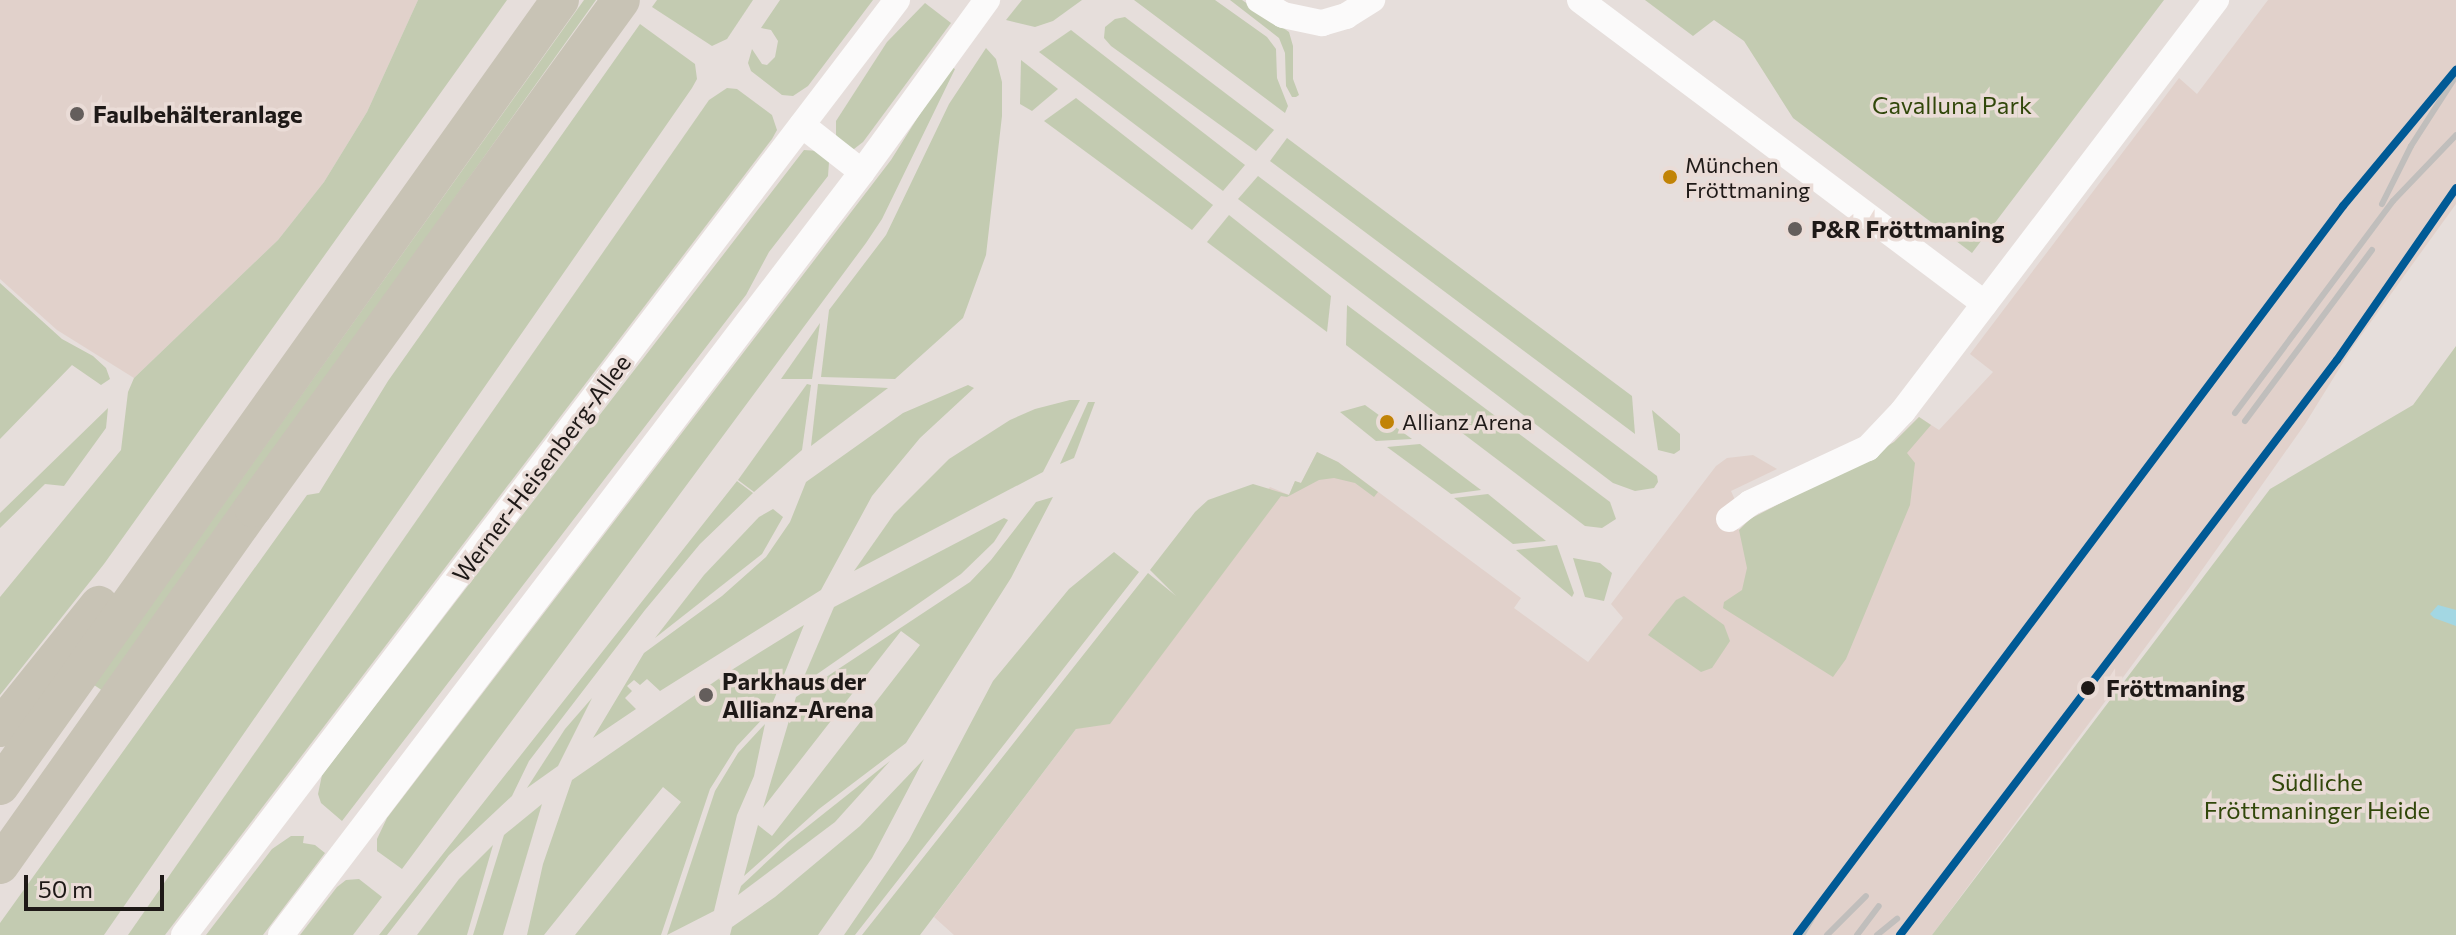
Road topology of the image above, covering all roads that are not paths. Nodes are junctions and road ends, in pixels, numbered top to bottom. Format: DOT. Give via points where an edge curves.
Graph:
graph roads {
  1 [pos="560,0"];
  2 [pos="621,0"];
  3 [pos="987,0"];
  4 [pos="1259,0"];
  5 [pos="1372,0"];
  6 [pos="1580,0"];
  7 [pos="2216,0"];
  8 [pos="895,3"];
  9 [pos="802,125"];
  10 [pos="862,172"];
  11 [pos="1985,304"];
  12 [pos="255,429"];
  13 [pos="1729,519"];
  14 [pos="0,728"];
  15 [pos="0,786"];
  16 [pos="0,865"];
  17 [pos="184,935"];
  18 [pos="281,935"];
  1 -- 12 [label="highway"];
  2 -- 16 [label="highway"];
  3 -- 10 [label="street"];
  4 -- 5 [label="street" via="1283,15 1322,23"];
  6 -- 11 [label="street"];
  7 -- 11 [label="street"];
  8 -- 9 [label="street, Werner-Heisenberg-Allee"];
  9 -- 10 [label="street"];
  9 -- 17 [label="street, Werner-Heisenberg-Allee"];
  10 -- 18 [label="street"];
  11 -- 13 [label="street" via="1915,399 1868,448 1750,503"];
  12 -- 14 [label="highway" via="208,456 81,629"];
  12 -- 15 [label="highway"];
}
